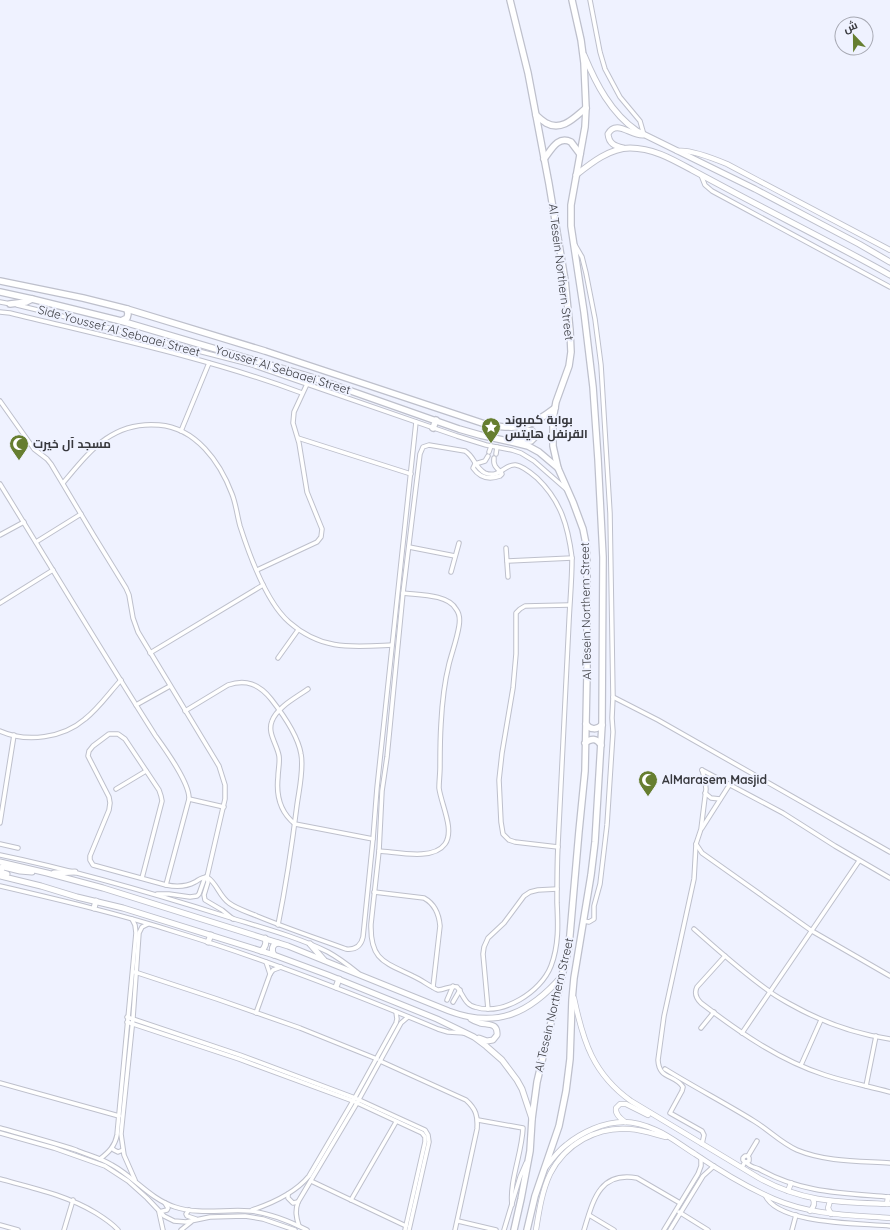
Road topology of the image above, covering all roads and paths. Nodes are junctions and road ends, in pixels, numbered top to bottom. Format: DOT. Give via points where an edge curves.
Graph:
graph roads {
  1 [pos="510,0"];
  2 [pos="572,0"];
  3 [pos="590,0"];
  4 [pos="583,51"];
  5 [pos="586,108"];
  6 [pos="536,115"];
  7 [pos="644,135"];
  8 [pos="624,148"];
  9 [pos="678,151"];
  10 [pos="580,154"];
  11 [pos="544,159"];
  12 [pos="576,175"];
  13 [pos="701,175"];
  14 [pos="573,240"];
  15 [pos="890,250"];
  16 [pos="890,262"];
  17 [pos="890,275"];
  18 [pos="0,281"];
  19 [pos="890,287"];
  20 [pos="0,292"];
  21 [pos="32,299"];
  22 [pos="0,302"];
  23 [pos="10,304"];
  24 [pos="0,305"];
  25 [pos="127,309"];
  26 [pos="0,312"];
  27 [pos="136,319"];
  28 [pos="121,321"];
  29 [pos="209,363"];
  30 [pos="307,384"];
  31 [pos="302,393"];
  32 [pos="0,401"];
  33 [pos="555,408"];
  34 [pos="436,420"];
  35 [pos="416,422"];
  36 [pos="519,427"];
  37 [pos="433,428"];
  38 [pos="181,431"];
  39 [pos="298,438"];
  40 [pos="516,443"];
  41 [pos="491,446"];
  42 [pos="497,447"];
  43 [pos="475,464"];
  44 [pos="558,468"];
  45 [pos="501,472"];
  46 [pos="411,474"];
  47 [pos="63,483"];
  48 [pos="0,484"];
  49 [pos="569,491"];
  50 [pos="81,514"];
  51 [pos="24,522"];
  52 [pos="0,535"];
  53 [pos="36,542"];
  54 [pos="459,543"];
  55 [pos="409,547"];
  56 [pos="506,548"];
  57 [pos="455,556"];
  58 [pos="572,558"];
  59 [pos="507,561"];
  60 [pos="53,570"];
  61 [pos="257,570"];
  62 [pos="451,572"];
  63 [pos="508,577"];
  64 [pos="263,585"];
  65 [pos="403,593"];
  66 [pos="0,603"];
  67 [pos="570,605"];
  68 [pos="298,630"];
  69 [pos="392,645"];
  70 [pos="150,653"];
  71 [pos="278,658"];
  72 [pos="121,680"];
  73 [pos="170,686"];
  74 [pos="308,689"];
  75 [pos="613,697"];
  76 [pos="136,705"];
  77 [pos="185,711"];
  78 [pos="279,711"];
  79 [pos="586,724"];
  80 [pos="602,726"];
  81 [pos="0,731"];
  82 [pos="14,735"];
  83 [pos="586,743"];
  84 [pos="601,745"];
  85 [pos="146,771"];
  86 [pos="730,784"];
  87 [pos="116,789"];
  88 [pos="705,793"];
  89 [pos="2,798"];
  90 [pos="189,799"];
  91 [pos="720,799"];
  92 [pos="224,807"];
  93 [pos="0,823"];
  94 [pos="294,824"];
  95 [pos="701,829"];
  96 [pos="373,839"];
  97 [pos="0,844"];
  98 [pos="696,844"];
  99 [pos="558,847"];
  100 [pos="18,848"];
  101 [pos="379,851"];
  102 [pos="890,852"];
  103 [pos="0,855"];
  104 [pos="859,860"];
  105 [pos="0,862"];
  106 [pos="45,872"];
  107 [pos="75,872"];
  108 [pos="0,876"];
  109 [pos="207,877"];
  110 [pos="142,878"];
  111 [pos="890,878"];
  112 [pos="166,885"];
  113 [pos="0,886"];
  114 [pos="41,886"];
  115 [pos="557,889"];
  116 [pos="374,892"];
  117 [pos="155,895"];
  118 [pos="96,901"];
  119 [pos="94,908"];
  120 [pos="132,919"];
  121 [pos="233,919"];
  122 [pos="584,921"];
  123 [pos="148,924"];
  124 [pos="278,925"];
  125 [pos="694,929"];
  126 [pos="812,931"];
  127 [pos="211,935"];
  128 [pos="265,938"];
  129 [pos="208,942"];
  130 [pos="278,943"];
  131 [pos="310,944"];
  132 [pos="261,950"];
  133 [pos="274,955"];
  134 [pos="725,956"];
  135 [pos="324,960"];
  136 [pos="266,961"];
  137 [pos="281,967"];
  138 [pos="135,972"];
  139 [pos="270,974"];
  140 [pos="563,975"];
  141 [pos="362,976"];
  142 [pos="890,976"];
  143 [pos="339,979"];
  144 [pos="453,986"];
  145 [pos="336,987"];
  146 [pos="433,987"];
  147 [pos="460,990"];
  148 [pos="770,992"];
  149 [pos="573,994"];
  150 [pos="447,1000"];
  151 [pos="452,1002"];
  152 [pos="488,1009"];
  153 [pos="396,1012"];
  154 [pos="714,1012"];
  155 [pos="256,1013"];
  156 [pos="127,1017"];
  157 [pos="408,1017"];
  158 [pos="467,1017"];
  159 [pos="133,1018"];
  160 [pos="821,1020"];
  161 [pos="127,1022"];
  162 [pos="132,1023"];
  163 [pos="701,1028"];
  164 [pos="467,1033"];
  165 [pos="742,1033"];
  166 [pos="876,1036"];
  167 [pos="474,1037"];
  168 [pos="890,1039"];
  169 [pos="240,1057"];
  170 [pos="378,1060"];
  171 [pos="800,1065"];
  172 [pos="664,1070"];
  173 [pos="0,1083"];
  174 [pos="866,1086"];
  175 [pos="890,1092"];
  176 [pos="356,1101"];
  177 [pos="119,1116"];
  178 [pos="656,1116"];
  179 [pos="532,1119"];
  180 [pos="478,1120"];
  181 [pos="396,1122"];
  182 [pos="625,1122"];
  183 [pos="0,1128"];
  184 [pos="0,1133"];
  185 [pos="670,1138"];
  186 [pos="757,1141"];
  187 [pos="702,1144"];
  188 [pos="112,1148"];
  189 [pos="123,1150"];
  190 [pos="701,1158"];
  191 [pos="100,1159"];
  192 [pos="529,1159"];
  193 [pos="747,1160"];
  194 [pos="890,1163"];
  195 [pos="714,1166"];
  196 [pos="742,1167"];
  197 [pos="544,1168"];
  198 [pos="0,1179"];
  199 [pos="311,1181"];
  200 [pos="136,1182"];
  201 [pos="791,1183"];
  202 [pos="788,1191"];
  203 [pos="288,1194"];
  204 [pos="765,1195"];
  205 [pos="889,1197"];
  206 [pos="813,1199"];
  207 [pos="73,1200"];
  208 [pos="351,1200"];
  209 [pos="830,1201"];
  210 [pos="298,1202"];
  211 [pos="165,1203"];
  212 [pos="680,1203"];
  213 [pos="889,1204"];
  214 [pos="512,1205"];
  215 [pos="189,1210"];
  216 [pos="676,1210"];
  217 [pos="810,1210"];
  218 [pos="250,1211"];
  219 [pos="159,1212"];
  220 [pos="680,1213"];
  221 [pos="831,1214"];
  222 [pos="589,1215"];
  223 [pos="796,1215"];
  224 [pos="890,1218"];
  225 [pos="197,1220"];
  226 [pos="192,1221"];
  227 [pos="458,1221"];
  228 [pos="0,1225"];
  229 [pos="299,1226"];
  230 [pos="888,1226"];
  231 [pos="406,1228"];
  232 [pos="18,1230"];
  233 [pos="64,1230"];
  234 [pos="118,1230"];
  235 [pos="163,1230"];
  236 [pos="181,1230"];
  237 [pos="295,1230"];
  238 [pos="307,1230"];
  239 [pos="409,1230"];
  240 [pos="455,1230"];
  241 [pos="496,1230"];
  242 [pos="504,1230"];
  243 [pos="514,1230"];
  244 [pos="527,1230"];
  245 [pos="536,1230"];
  246 [pos="584,1230"];
  247 [pos="614,1230"];
  248 [pos="664,1230"];
  249 [pos="670,1230"];
  250 [pos="708,1230"];
  251 [pos="792,1230"];
  252 [pos="889,1230"];
  1 -- 6 [label="main road, Al Tesein Northern Street"];
  2 -- 4 [label="main road, Al Tesein Northern Street"];
  3 -- 7 [label="street" via="605,69 620,96 640,121"];
  4 -- 5 [label="main road, Al Tesein Northern Street"];
  4 -- 7 [label="main road" via="612,107 626,123"];
  5 -- 6 [label="main road" via="571,121 558,125 546,123"];
  5 -- 10 [label="main road, Al Tesein Northern Street"];
  6 -- 11 [label="main road, Al Tesein Northern Street"];
  7 -- 8 [label="main road" via="636,135 618,127 612,129 608,134 610,141"];
  7 -- 9 [label="main road"];
  8 -- 12 [label="main road" via="602,157"];
  8 -- 13 [label="main road" via="656,152"];
  9 -- 15 [label="street" via="685,150 727,164"];
  9 -- 16 [label="main road" via="755,189"];
  10 -- 11 [label="main road" via="571,142 563,140 557,143"];
  10 -- 12 [label="main road, Al Tesein Northern Street"];
  11 -- 33 [label="main road, Al Tesein Northern Street" via="565,280 571,337 568,366"];
  12 -- 14 [label="main road, Al Tesein Northern Street" via="571,214"];
  13 -- 17 [label="main road"];
  13 -- 19 [label="street" via="705,185 712,191"];
  14 -- 75 [label="street" via="582,257 590,286 601,365 610,512"];
  14 -- 80 [label="main road, Al Tesein Northern Street" via="593,387 598,459 603,557"];
  18 -- 25 [label="main road, Youssef Al Sebaaei Street"];
  20 -- 21 [label="main road, Youssef Al Sebaaei Street"];
  21 -- 23 [label="main road"];
  21 -- 28 [label="main road, Youssef Al Sebaaei Street"];
  22 -- 23 [label="street, Side Youssef Al Sebaaei Street"];
  23 -- 24 [label="street"];
  23 -- 30 [label="street, Side Youssef Al Sebaaei Street" via="249,364"];
  25 -- 27 [label="main road, Youssef Al Sebaaei Street"];
  25 -- 28 [label="main road" via="127,318"];
  26 -- 29 [label="street" via="87,331"];
  27 -- 28 [label="main road, Youssef Al Sebaaei Street"];
  27 -- 34 [label="main road, Youssef Al Sebaaei Street"];
  27 -- 36 [label="main road, Youssef Al Sebaaei Street" via="265,351 477,422 505,428"];
  29 -- 31 [label="street"];
  29 -- 38 [label="street"];
  30 -- 31 [label="street"];
  30 -- 35 [label="street, Side Youssef Al Sebaaei Street"];
  31 -- 39 [label="street" via="292,419"];
  32 -- 47 [label="street" via="34,449 49,461"];
  33 -- 36 [label="main road, Youssef Al Sebaaei Street" via="536,422"];
  33 -- 44 [label="main road, Al Tesein Northern Street" via="552,439"];
  34 -- 37 [label="main road"];
  34 -- 40 [label="main road, Youssef Al Sebaaei Street" via="459,429"];
  35 -- 37 [label="street, Side Youssef Al Sebaaei Street"];
  35 -- 46 [label="street"];
  36 -- 40 [label="main road" via="532,431 535,437 531,441"];
  37 -- 41 [label="street, Side Youssef Al Sebaaei Street"];
  38 -- 47 [label="street" via="153,424 133,427 114,434 97,445"];
  38 -- 61 [label="street" via="192,436 206,450 224,475"];
  39 -- 46 [label="street"];
  39 -- 61 [label="street" via="305,486 322,535 317,542"];
  40 -- 44 [label="main road, Youssef Al Sebaaei Street" via="539,452"];
  41 -- 42 [label="street, Side Youssef Al Sebaaei Street"];
  41 -- 43 [label="street" via="485,461"];
  42 -- 45 [label="street" via="494,466"];
  42 -- 49 [label="street, Side Youssef Al Sebaaei Street" via="516,451 530,458"];
  43 -- 45 [label="street" via="484,473"];
  43 -- 55 [label="street" via="468,452 462,449 429,445 423,448 420,454"];
  44 -- 49 [label="main road, Al Tesein Northern Street"];
  45 -- 58 [label="street" via="512,465 518,466 534,475 548,490 566,522"];
  46 -- 69 [label="street"];
  47 -- 50 [label="street"];
  48 -- 51 [label="street"];
  49 -- 79 [label="main road, Al Tesein Northern Street" via="583,529 586,550"];
  50 -- 53 [label="street"];
  50 -- 70 [label="street" via="129,594 134,623"];
  51 -- 52 [label="street"];
  51 -- 53 [label="street"];
  53 -- 60 [label="street"];
  54 -- 57 [label="street"];
  55 -- 57 [label="street"];
  55 -- 65 [label="street"];
  56 -- 59 [label="street"];
  57 -- 62 [label="street"];
  58 -- 59 [label="street"];
  58 -- 67 [label="street"];
  59 -- 63 [label="street"];
  60 -- 66 [label="street"];
  60 -- 72 [label="street"];
  61 -- 64 [label="street"];
  64 -- 68 [label="street" via="282,615"];
  64 -- 70 [label="street"];
  65 -- 101 [label="street" via="382,791"];
  65 -- 101 [label="street" via="442,598 451,602 460,618 445,685 440,737 439,788 449,832 445,844 432,853 424,855"];
  67 -- 99 [label="street"];
  67 -- 99 [label="street" via="525,606 516,614 514,688 499,780 500,822 503,834 515,842"];
  68 -- 69 [label="street" via="336,646"];
  68 -- 71 [label="street"];
  69 -- 96 [label="street"];
  70 -- 73 [label="street"];
  72 -- 76 [label="street"];
  72 -- 82 [label="street" via="91,714 68,730 38,738"];
  73 -- 76 [label="street"];
  73 -- 77 [label="street"];
  74 -- 78 [label="street"];
  75 -- 102 [label="street"];
  75 -- 122 [label="street" via="607,825 600,884 594,919"];
  76 -- 90 [label="street" via="187,787"];
  77 -- 78 [label="street" via="228,686 243,682 257,686"];
  77 -- 92 [label="street" via="222,772 226,792"];
  78 -- 94 [label="street" via="302,754"];
  78 -- 94 [label="street" via="273,718 270,729 279,761 278,792 284,813"];
  79 -- 80 [label="main road" via="593,729"];
  79 -- 83 [label="main road, Al Tesein Northern Street"];
  80 -- 84 [label="main road, Al Tesein Northern Street"];
  81 -- 82 [label="street"];
  82 -- 89 [label="street"];
  83 -- 84 [label="main road" via="594,739"];
  83 -- 140 [label="main road, Al Tesein Northern Street" via="570,936"];
  84 -- 122 [label="main road, Al Tesein Northern Street" via="595,842"];
  85 -- 87 [label="street"];
  85 -- 110 [label="street" via="160,792 162,801"];
  85 -- 110 [label="street" via="125,739 118,734 107,735 89,751 89,758 110,803 90,860 95,866"];
  86 -- 88 [label="street" via="702,770 706,784"];
  86 -- 91 [label="street"];
  86 -- 104 [label="street"];
  88 -- 91 [label="street" via="711,798"];
  88 -- 95 [label="street"];
  89 -- 93 [label="street"];
  90 -- 92 [label="street"];
  90 -- 112 [label="street"];
  91 -- 95 [label="street"];
  92 -- 109 [label="street"];
  94 -- 96 [label="street"];
  94 -- 124 [label="street"];
  95 -- 98 [label="street"];
  96 -- 124 [label="street" via="363,937 360,945 354,949 346,949"];
  97 -- 100 [label="street"];
  98 -- 126 [label="street" via="702,852"];
  98 -- 187 [label="street" via="694,879 664,1016 658,1065 661,1071 682,1088 670,1113 702,1131"];
  99 -- 115 [label="street"];
  101 -- 116 [label="street"];
  103 -- 107 [label="street"];
  104 -- 111 [label="street"];
  104 -- 126 [label="street"];
  105 -- 106 [label="main road"];
  106 -- 107 [label="main road"];
  106 -- 114 [label="main road" via="26,872 4,867 1,870 4,874 27,879"];
  106 -- 128 [label="main road"];
  107 -- 117 [label="street"];
  108 -- 114 [label="main road"];
  109 -- 112 [label="street" via="184,886"];
  109 -- 117 [label="street" via="199,894 194,897"];
  109 -- 121 [label="street" via="204,895 206,900"];
  109 -- 124 [label="street" via="230,904"];
  110 -- 112 [label="street"];
  113 -- 119 [label="street"];
  114 -- 118 [label="main road"];
  115 -- 152 [label="street" via="556,948 551,967 541,983 525,997 500,1008"];
  115 -- 152 [label="street" via="538,890 524,896 509,917 486,941 483,954"];
  116 -- 146 [label="street" via="370,934 375,951 388,964"];
  116 -- 146 [label="street" via="424,898 436,909 440,926"];
  117 -- 121 [label="street"];
  118 -- 119 [label="main road"];
  118 -- 127 [label="main road"];
  119 -- 120 [label="street"];
  120 -- 123 [label="street"];
  120 -- 156 [label="street" via="136,929"];
  121 -- 131 [label="street"];
  122 -- 149 [label="main road, Al Tesein Northern Street"];
  123 -- 129 [label="street"];
  123 -- 138 [label="street" via="142,927 139,933"];
  125 -- 134 [label="street"];
  126 -- 142 [label="street"];
  126 -- 148 [label="street"];
  127 -- 129 [label="main road"];
  127 -- 132 [label="main road"];
  128 -- 130 [label="main road"];
  128 -- 132 [label="main road" via="266,945"];
  129 -- 136 [label="street"];
  130 -- 133 [label="main road" via="273,946"];
  130 -- 135 [label="main road"];
  131 -- 135 [label="main road"];
  131 -- 141 [label="street" via="346,963"];
  132 -- 133 [label="main road"];
  133 -- 143 [label="main road"];
  134 -- 148 [label="street"];
  134 -- 154 [label="street" via="695,990 698,1000"];
  135 -- 141 [label="main road"];
  136 -- 137 [label="street"];
  136 -- 139 [label="street"];
  137 -- 139 [label="street"];
  137 -- 145 [label="street"];
  138 -- 155 [label="street"];
  138 -- 159 [label="street"];
  139 -- 155 [label="street"];
  140 -- 158 [label="main road" via="544,995 519,1012 492,1019"];
  140 -- 179 [label="main road, Al Tesein Northern Street" via="541,1063"];
  141 -- 158 [label="main road"];
  143 -- 145 [label="main road"];
  143 -- 164 [label="main road"];
  144 -- 146 [label="street" via="440,990"];
  144 -- 147 [label="street"];
  144 -- 150 [label="street"];
  145 -- 153 [label="street"];
  147 -- 151 [label="street"];
  147 -- 152 [label="street" via="467,1003 474,1008"];
  148 -- 160 [label="street"];
  148 -- 165 [label="street"];
  149 -- 178 [label="street" via="583,1038 600,1071 619,1092"];
  149 -- 197 [label="main road, Al Tesein Northern Street" via="570,1059 564,1103 556,1136"];
  153 -- 157 [label="street"];
  153 -- 170 [label="street" via="396,1023"];
  154 -- 163 [label="street"];
  154 -- 165 [label="street"];
  155 -- 170 [label="street"];
  156 -- 159 [label="street"];
  156 -- 161 [label="street"];
  157 -- 164 [label="street" via="448,1032"];
  157 -- 170 [label="street" via="401,1023"];
  158 -- 167 [label="main road" via="476,1022 493,1025 497,1030 496,1037 491,1041"];
  159 -- 162 [label="street"];
  159 -- 169 [label="street"];
  160 -- 166 [label="street"];
  160 -- 171 [label="street"];
  161 -- 162 [label="street"];
  161 -- 177 [label="street"];
  162 -- 169 [label="street"];
  162 -- 189 [label="street" via="121,1134"];
  164 -- 167 [label="main road"];
  165 -- 171 [label="street" via="768,1050"];
  166 -- 168 [label="street"];
  166 -- 174 [label="street"];
  167 -- 179 [label="main road" via="502,1060 514,1076 522,1089"];
  169 -- 176 [label="street"];
  170 -- 176 [label="street"];
  170 -- 180 [label="street" via="466,1100 473,1106"];
  171 -- 174 [label="street" via="823,1075"];
  172 -- 194 [label="street" via="798,1150 836,1160"];
  173 -- 177 [label="street"];
  174 -- 175 [label="street"];
  176 -- 181 [label="street"];
  176 -- 199 [label="street"];
  176 -- 203 [label="street" via="309,1176"];
  176 -- 239 [label="street" via="423,1129 428,1135 429,1142"];
  177 -- 188 [label="street" via="116,1140"];
  178 -- 182 [label="street" via="622,1103 617,1106 616,1111"];
  178 -- 187 [label="street"];
  179 -- 192 [label="main road, Al Tesein Northern Street"];
  180 -- 214 [label="street" via="523,1128"];
  180 -- 227 [label="street"];
  181 -- 208 [label="street"];
  181 -- 231 [label="street" via="422,1133 426,1140"];
  182 -- 185 [label="street" via="649,1127"];
  182 -- 197 [label="street" via="601,1126 579,1136"];
  183 -- 191 [label="street"];
  184 -- 219 [label="street" via="105,1166 128,1181"];
  185 -- 190 [label="street"];
  185 -- 245 [label="street" via="618,1128 598,1132 580,1141 560,1158 550,1175"];
  186 -- 193 [label="street"];
  187 -- 196 [label="street"];
  188 -- 189 [label="street" via="116,1151"];
  188 -- 191 [label="street"];
  189 -- 200 [label="street"];
  190 -- 195 [label="street"];
  190 -- 212 [label="street" via="700,1170"];
  191 -- 200 [label="street" via="118,1168"];
  192 -- 214 [label="street"];
  192 -- 243 [label="main road, Al Tesein Northern Street"];
  193 -- 196 [label="street"];
  193 -- 201 [label="street" via="751,1167"];
  195 -- 204 [label="street"];
  195 -- 220 [label="street" via="703,1176"];
  196 -- 202 [label="street"];
  197 -- 244 [label="main road, Al Tesein Northern Street"];
  198 -- 207 [label="street"];
  199 -- 208 [label="street"];
  199 -- 210 [label="street"];
  200 -- 211 [label="street"];
  201 -- 202 [label="street"];
  201 -- 205 [label="street" via="826,1192"];
  202 -- 206 [label="street"];
  203 -- 210 [label="street" via="292,1203"];
  203 -- 218 [label="street"];
  204 -- 217 [label="street"];
  204 -- 223 [label="street" via="774,1206"];
  205 -- 213 [label="street"];
  206 -- 209 [label="street"];
  206 -- 217 [label="street" via="814,1204"];
  207 -- 233 [label="street"];
  207 -- 234 [label="street"];
  208 -- 231 [label="street"];
  209 -- 213 [label="street"];
  209 -- 221 [label="street" via="828,1208"];
  210 -- 229 [label="street" via="296,1219"];
  211 -- 215 [label="street"];
  211 -- 219 [label="street" via="167,1210"];
  212 -- 216 [label="street"];
  212 -- 222 [label="street" via="643,1181 621,1177 606,1183 599,1190"];
  214 -- 242 [label="street"];
  215 -- 218 [label="street"];
  215 -- 225 [label="street" via="187,1216"];
  216 -- 220 [label="street"];
  216 -- 248 [label="street"];
  217 -- 221 [label="street"];
  218 -- 229 [label="street" via="274,1216"];
  219 -- 226 [label="street" via="174,1221"];
  219 -- 235 [label="street"];
  220 -- 249 [label="street"];
  220 -- 250 [label="street"];
  221 -- 224 [label="street"];
  222 -- 246 [label="street"];
  222 -- 247 [label="street"];
  223 -- 230 [label="street" via="834,1223"];
  223 -- 251 [label="street"];
  225 -- 226 [label="street"];
  225 -- 237 [label="street" via="210,1217 251,1217"];
  226 -- 236 [label="street"];
  227 -- 240 [label="street"];
  227 -- 241 [label="street"];
  228 -- 232 [label="street"];
  229 -- 238 [label="street"];
  230 -- 252 [label="street"];
}
